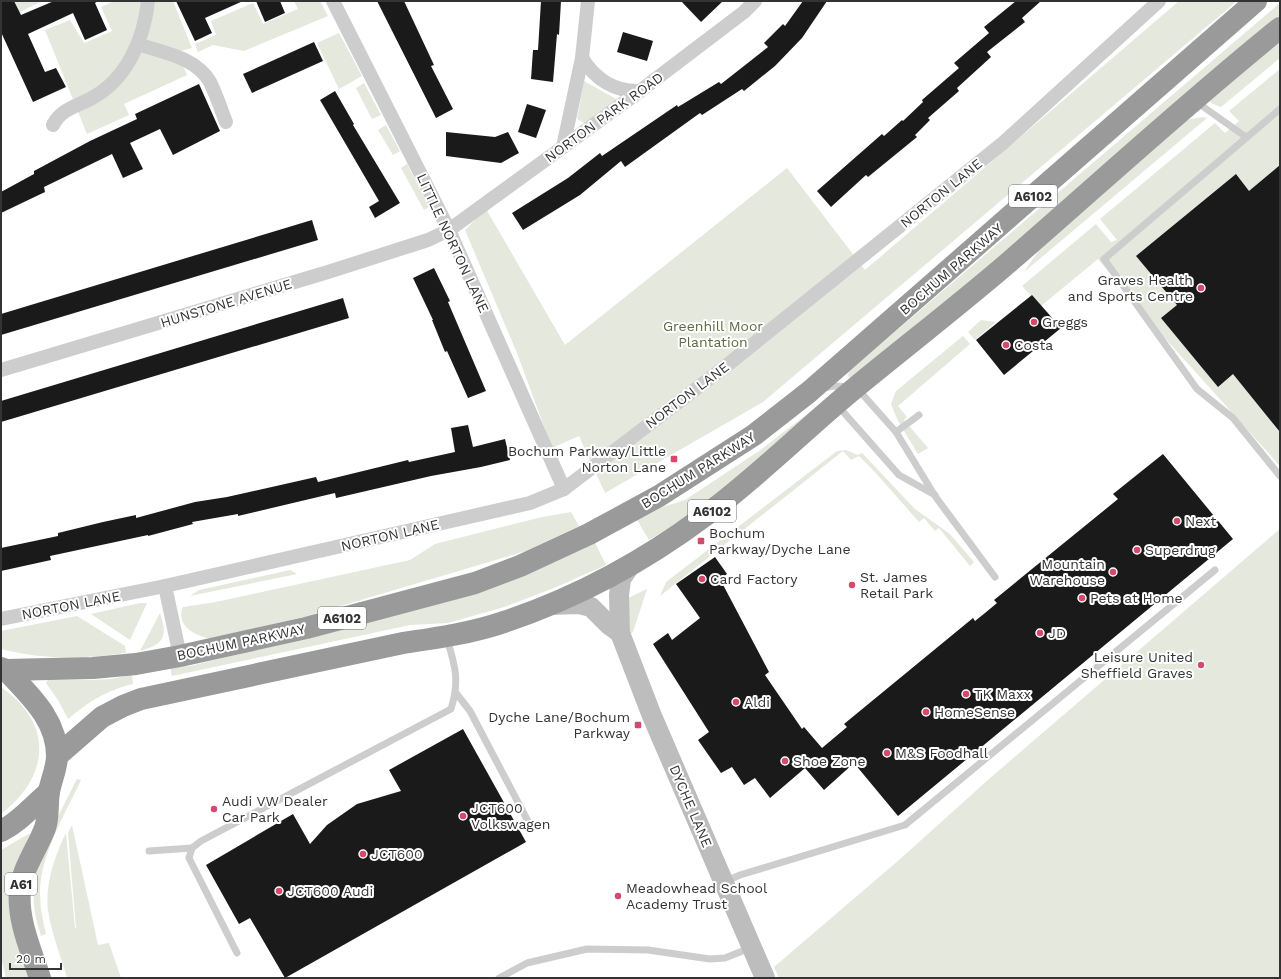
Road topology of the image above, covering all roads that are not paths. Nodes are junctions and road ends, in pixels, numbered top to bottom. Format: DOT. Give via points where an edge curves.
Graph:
graph roads {
  1 [pos="148,1"];
  2 [pos="334,1"];
  3 [pos="588,1"];
  4 [pos="755,1"];
  5 [pos="1159,1"];
  6 [pos="1256,1"];
  7 [pos="1280,28"];
  8 [pos="138,44"];
  9 [pos="582,58"];
  10 [pos="640,91"];
  11 [pos="1194,100"];
  12 [pos="1280,109"];
  13 [pos="226,122"];
  14 [pos="53,125"];
  15 [pos="1246,137"];
  16 [pos="563,147"];
  17 [pos="449,230"];
  18 [pos="1,370"];
  19 [pos="835,387"];
  20 [pos="856,387"];
  21 [pos="919,415"];
  22 [pos="896,432"];
  23 [pos="1280,476"];
  24 [pos="564,489"];
  25 [pos="935,496"];
  26 [pos="632,564"];
  27 [pos="1215,570"];
  28 [pos="995,576"];
  29 [pos="165,586"];
  30 [pos="548,605"];
  31 [pos="1,619"];
  32 [pos="620,633"];
  33 [pos="446,636"];
  34 [pos="180,656"];
  35 [pos="3,669"];
  36 [pos="456,693"];
  37 [pos="57,756"];
  38 [pos="49,792"];
  39 [pos="531,827"];
  40 [pos="1,831"];
  41 [pos="192,848"];
  42 [pos="149,851"];
  43 [pos="723,882"];
  44 [pos="752,948"];
  45 [pos="237,953"];
  46 [pos="40,978"];
  47 [pos="499,978"];
  48 [pos="765,978"];
  1 -- 8 [label="street"];
  2 -- 17 [label="street, LITTLE NORTON LANE"];
  3 -- 9 [label="street"];
  4 -- 10 [label="street, NORTON PARK ROAD"];
  5 -- 24 [label="street, NORTON LANE" via="1003,143 726,366"];
  6 -- 19 [label="highway, BOCHUM PARKWAY / A6102"];
  7 -- 11 [label="highway, BOCHUM PARKWAY / A6102"];
  8 -- 13 [label="street" via="200,68 209,81"];
  8 -- 14 [label="street" via="128,63 113,82 93,97 66,110 57,117"];
  9 -- 10 [label="street" via="607,84 624,91"];
  9 -- 16 [label="street"];
  10 -- 16 [label="street, NORTON PARK ROAD"];
  11 -- 15 [label="lane"];
  11 -- 20 [label="highway, BOCHUM PARKWAY / A6102" via="1006,265"];
  12 -- 15 [label="lane"];
  15 -- 23 [label="lane" via="1104,259 1197,389 1233,418"];
  16 -- 17 [label="street, NORTON PARK ROAD"];
  17 -- 18 [label="street, HUNSTONE AVENUE" via="428,240 328,272"];
  17 -- 24 [label="street, LITTLE NORTON LANE"];
  19 -- 20 [label="highway, BOCHUM PARKWAY / A6102"];
  19 -- 25 [label="lane" via="899,475"];
  19 -- 26 [label="highway, BOCHUM PARKWAY / A6102" via="752,479 706,516"];
  19 -- 34 [label="highway, BOCHUM PARKWAY / A6102" via="809,392 754,435 659,496 589,534 520,566 475,583 306,628"];
  20 -- 22 [label="lane"];
  21 -- 22 [label="lane"];
  22 -- 25 [label="lane"];
  24 -- 29 [label="street, NORTON LANE" via="530,503"];
  25 -- 28 [label="lane"];
  26 -- 30 [label="highway, BOCHUM PARKWAY / A6102"];
  26 -- 32 [label="street, DYCHE LANE" via="621,579"];
  27 -- 43 [label="lane" via="905,826"];
  29 -- 31 [label="street, NORTON LANE"];
  29 -- 34 [label="street"];
  30 -- 32 [label="street" via="579,604 591,607"];
  30 -- 33 [label="highway, BOCHUM PARKWAY / A6102" via="503,623"];
  32 -- 43 [label="street, DYCHE LANE" via="652,716"];
  33 -- 36 [label="lane" via="456,670"];
  33 -- 37 [label="highway, BOCHUM PARKWAY / A6102" via="141,699 102,717"];
  34 -- 35 [label="highway, BOCHUM PARKWAY / A6102" via="93,668"];
  35 -- 37 [label="highway" via="32,698 48,720 54,734"];
  36 -- 39 [label="lane" via="470,711"];
  36 -- 41 [label="lane" via="451,709"];
  37 -- 38 [label="highway"];
  38 -- 40 [label="highway" via="20,820"];
  38 -- 46 [label="highway, A61" via="45,827 31,855 20,891 23,923"];
  41 -- 42 [label="lane"];
  41 -- 45 [label="lane" via="189,858"];
  43 -- 44 [label="street, DYCHE LANE"];
  44 -- 47 [label="lane" via="725,958 710,959 648,950 587,949 527,963"];
  44 -- 48 [label="street, DYCHE LANE"];
}
